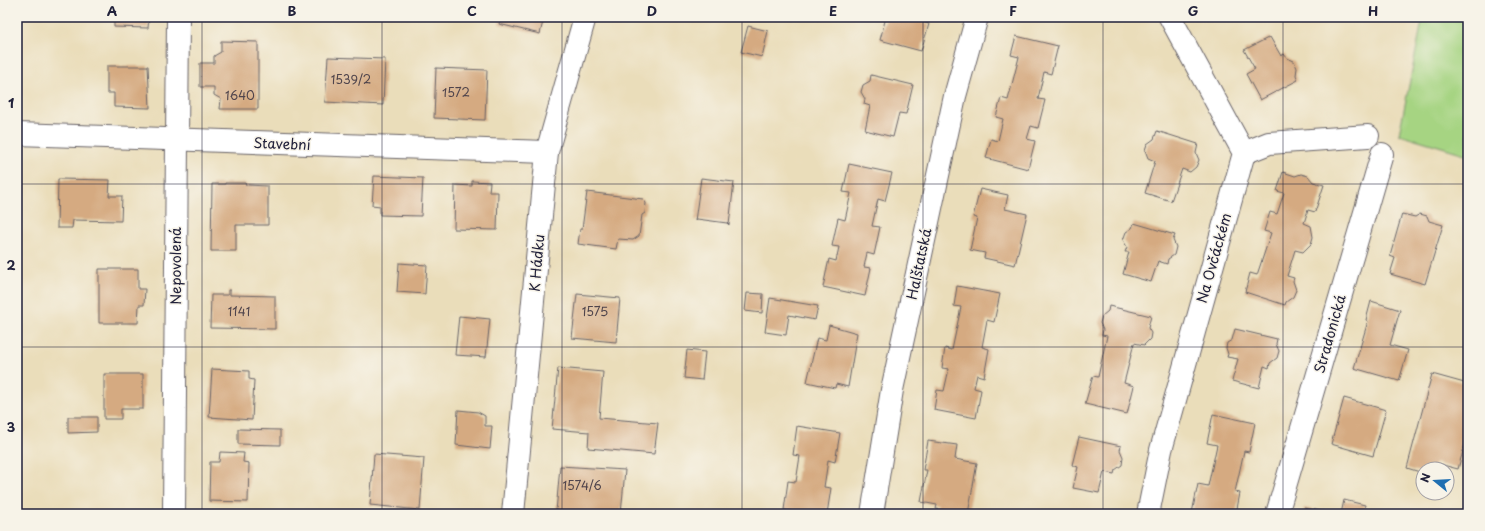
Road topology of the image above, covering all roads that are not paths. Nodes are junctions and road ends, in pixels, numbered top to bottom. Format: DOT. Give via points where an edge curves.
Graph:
graph roads {
  1 [pos="178,17"];
  2 [pos="585,17"];
  3 [pos="977,17"];
  4 [pos="1170,17"];
  5 [pos="17,134"];
  6 [pos="1368,136"];
  7 [pos="177,141"];
  8 [pos="547,152"];
  9 [pos="1244,153"];
  10 [pos="1382,154"];
  11 [pos="174,514"];
  12 [pos="513,514"];
  13 [pos="872,514"];
  14 [pos="1148,514"];
  15 [pos="1277,514"];
  1 -- 7 [label="street, Nepovolená"];
  2 -- 8 [label="street, K Hádku"];
  3 -- 13 [label="street, Halštatská" via="955,96 893,382"];
  4 -- 9 [label="street"];
  5 -- 7 [label="street, Stavební"];
  6 -- 9 [label="street" via="1268,143"];
  7 -- 8 [label="street, Stavební"];
  7 -- 11 [label="street, Nepovolená"];
  8 -- 12 [label="street, K Hádku"];
  9 -- 14 [label="street, Na Ovčáckém" via="1161,450"];
  10 -- 15 [label="street, Stradonická"];
}
